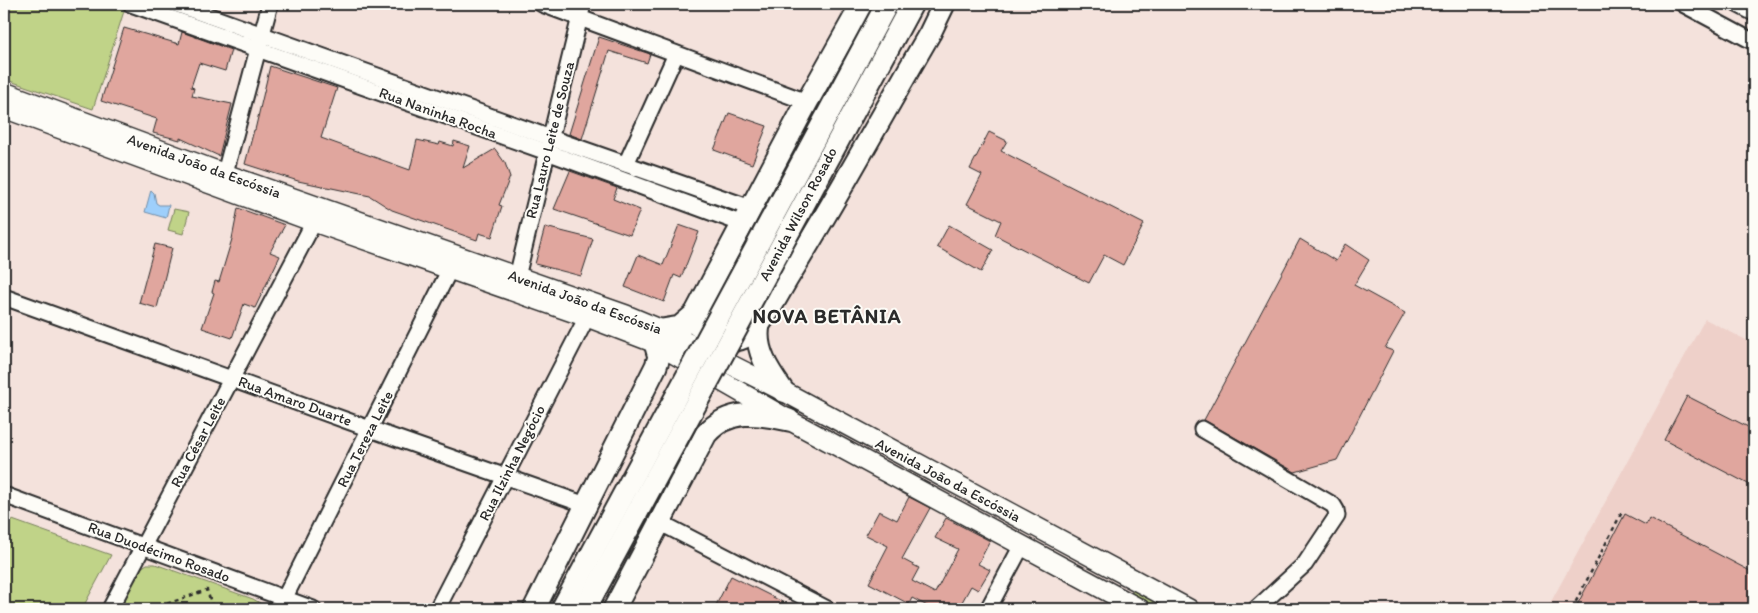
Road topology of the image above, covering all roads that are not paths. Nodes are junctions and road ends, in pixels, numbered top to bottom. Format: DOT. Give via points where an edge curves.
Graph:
graph roads {
  1 [pos="131,4"];
  2 [pos="176,4"];
  3 [pos="270,4"];
  4 [pos="542,4"];
  5 [pos="862,4"];
  6 [pos="887,4"];
  7 [pos="912,4"];
  8 [pos="944,4"];
  9 [pos="1683,4"];
  10 [pos="1737,4"];
  11 [pos="581,11"];
  12 [pos="1754,13"];
  13 [pos="260,42"];
  14 [pos="1754,42"];
  15 [pos="676,54"];
  16 [pos="4,92"];
  17 [pos="807,102"];
  18 [pos="4,108"];
  19 [pos="549,145"];
  20 [pos="626,164"];
  21 [pos="223,181"];
  22 [pos="747,216"];
  23 [pos="314,222"];
  24 [pos="450,269"];
  25 [pos="517,277"];
  26 [pos="4,297"];
  27 [pos="695,314"];
  28 [pos="587,317"];
  29 [pos="759,324"];
  30 [pos="659,337"];
  31 [pos="232,378"];
  32 [pos="783,391"];
  33 [pos="630,418"];
  34 [pos="789,420"];
  35 [pos="370,429"];
  36 [pos="1202,429"];
  37 [pos="694,456"];
  38 [pos="505,477"];
  39 [pos="923,494"];
  40 [pos="4,495"];
  41 [pos="4,503"];
  42 [pos="586,505"];
  43 [pos="1007,512"];
  44 [pos="659,522"];
  45 [pos="1021,547"];
  46 [pos="142,550"];
  47 [pos="1057,566"];
  48 [pos="1129,577"];
  49 [pos="284,606"];
  50 [pos="1258,608"];
  51 [pos="110,609"];
  52 [pos="314,609"];
  53 [pos="437,609"];
  54 [pos="534,609"];
  55 [pos="562,609"];
  56 [pos="585,609"];
  57 [pos="614,609"];
  58 [pos="826,609"];
  59 [pos="988,609"];
  60 [pos="1140,609"];
  61 [pos="1189,609"];
  1 -- 13 [label="street, Rua Naninha Rocha"];
  2 -- 13 [label="street, Rua Naninha Rocha"];
  3 -- 13 [label="street"];
  4 -- 11 [label="street"];
  5 -- 17 [label="highway"];
  6 -- 55 [label="highway, Avenida Wilson Rosado, bridge"];
  7 -- 56 [label="highway, Avenida Wilson Rosado, bridge"];
  8 -- 29 [label="highway"];
  9 -- 14 [label="street"];
  10 -- 12 [label="street"];
  11 -- 15 [label="street"];
  11 -- 19 [label="street, Rua Lauro Leite de Souza"];
  13 -- 19 [label="street, Rua Naninha Rocha"];
  13 -- 21 [label="street"];
  15 -- 17 [label="street"];
  15 -- 20 [label="street"];
  16 -- 21 [label="main road, Avenida João da Escóssia"];
  17 -- 22 [label="highway"];
  18 -- 21 [label="main road, Avenida João da Escóssia"];
  19 -- 20 [label="street, Rua Naninha Rocha"];
  19 -- 22 [label="street, Rua Naninha Rocha"];
  19 -- 25 [label="street, Rua Lauro Leite de Souza"];
  20 -- 22 [label="street, Rua Naninha Rocha"];
  21 -- 23 [label="main road, Avenida João da Escóssia"];
  21 -- 25 [label="main road, Avenida João da Escóssia"];
  22 -- 27 [label="highway"];
  23 -- 24 [label="main road, Avenida João da Escóssia"];
  23 -- 31 [label="street, Rua César Leite"];
  24 -- 28 [label="main road, Avenida João da Escóssia"];
  24 -- 35 [label="street, Rua Tereza Leite"];
  25 -- 30 [label="main road, Avenida João da Escóssia" via="626,315"];
  26 -- 31 [label="street, Rua Amaro Duarte"];
  27 -- 29 [label="highway" via="697,325 711,336 727,341 750,334"];
  27 -- 30 [label="highway" via="680,327"];
  28 -- 30 [label="main road, Avenida João da Escóssia"];
  28 -- 38 [label="street, Rua Ilzinha Negócio"];
  29 -- 32 [label="highway" via="763,358"];
  30 -- 32 [label="main road, Avenida João da Escóssia"];
  30 -- 33 [label="highway" via="656,366"];
  30 -- 34 [label="main road, Avenida João da Escóssia"];
  31 -- 35 [label="street, Rua Amaro Duarte"];
  31 -- 46 [label="street, Rua César Leite"];
  32 -- 43 [label="main road, Avenida João da Escóssia"];
  33 -- 37 [label="highway" via="649,396 661,390 691,404 700,412 702,419"];
  33 -- 42 [label="highway"];
  34 -- 37 [label="highway" via="760,414 732,417 713,426"];
  34 -- 39 [label="main road, Avenida João da Escóssia"];
  35 -- 38 [label="street, Rua Amaro Duarte"];
  35 -- 49 [label="street, Rua Tereza Leite"];
  36 -- 50 [label="street" via="1333,505 1336,510 1336,516 1305,564"];
  37 -- 44 [label="highway"];
  38 -- 42 [label="street, Rua Amaro Duarte"];
  38 -- 53 [label="street, Rua Ilzinha Negócio"];
  39 -- 43 [label="main road" via="925,484 932,481 978,505"];
  39 -- 45 [label="main road, Avenida João da Escóssia"];
  40 -- 46 [label="street, Rua Duodécimo Rosado"];
  41 -- 46 [label="street, Rua Duodécimo Rosado"];
  42 -- 54 [label="highway"];
  43 -- 48 [label="main road, Avenida João da Escóssia"];
  44 -- 57 [label="highway"];
  44 -- 58 [label="street"];
  45 -- 47 [label="main road, Avenida João da Escóssia"];
  45 -- 59 [label="street"];
  46 -- 49 [label="street, Rua Duodécimo Rosado"];
  46 -- 51 [label="street, Rua César Leite"];
  47 -- 48 [label="main road" via="1116,588 1126,585"];
  47 -- 60 [label="main road, Avenida João da Escóssia"];
  48 -- 61 [label="main road, Avenida João da Escóssia"];
  49 -- 52 [label="street, Rua Duodécimo Rosado"];
}
